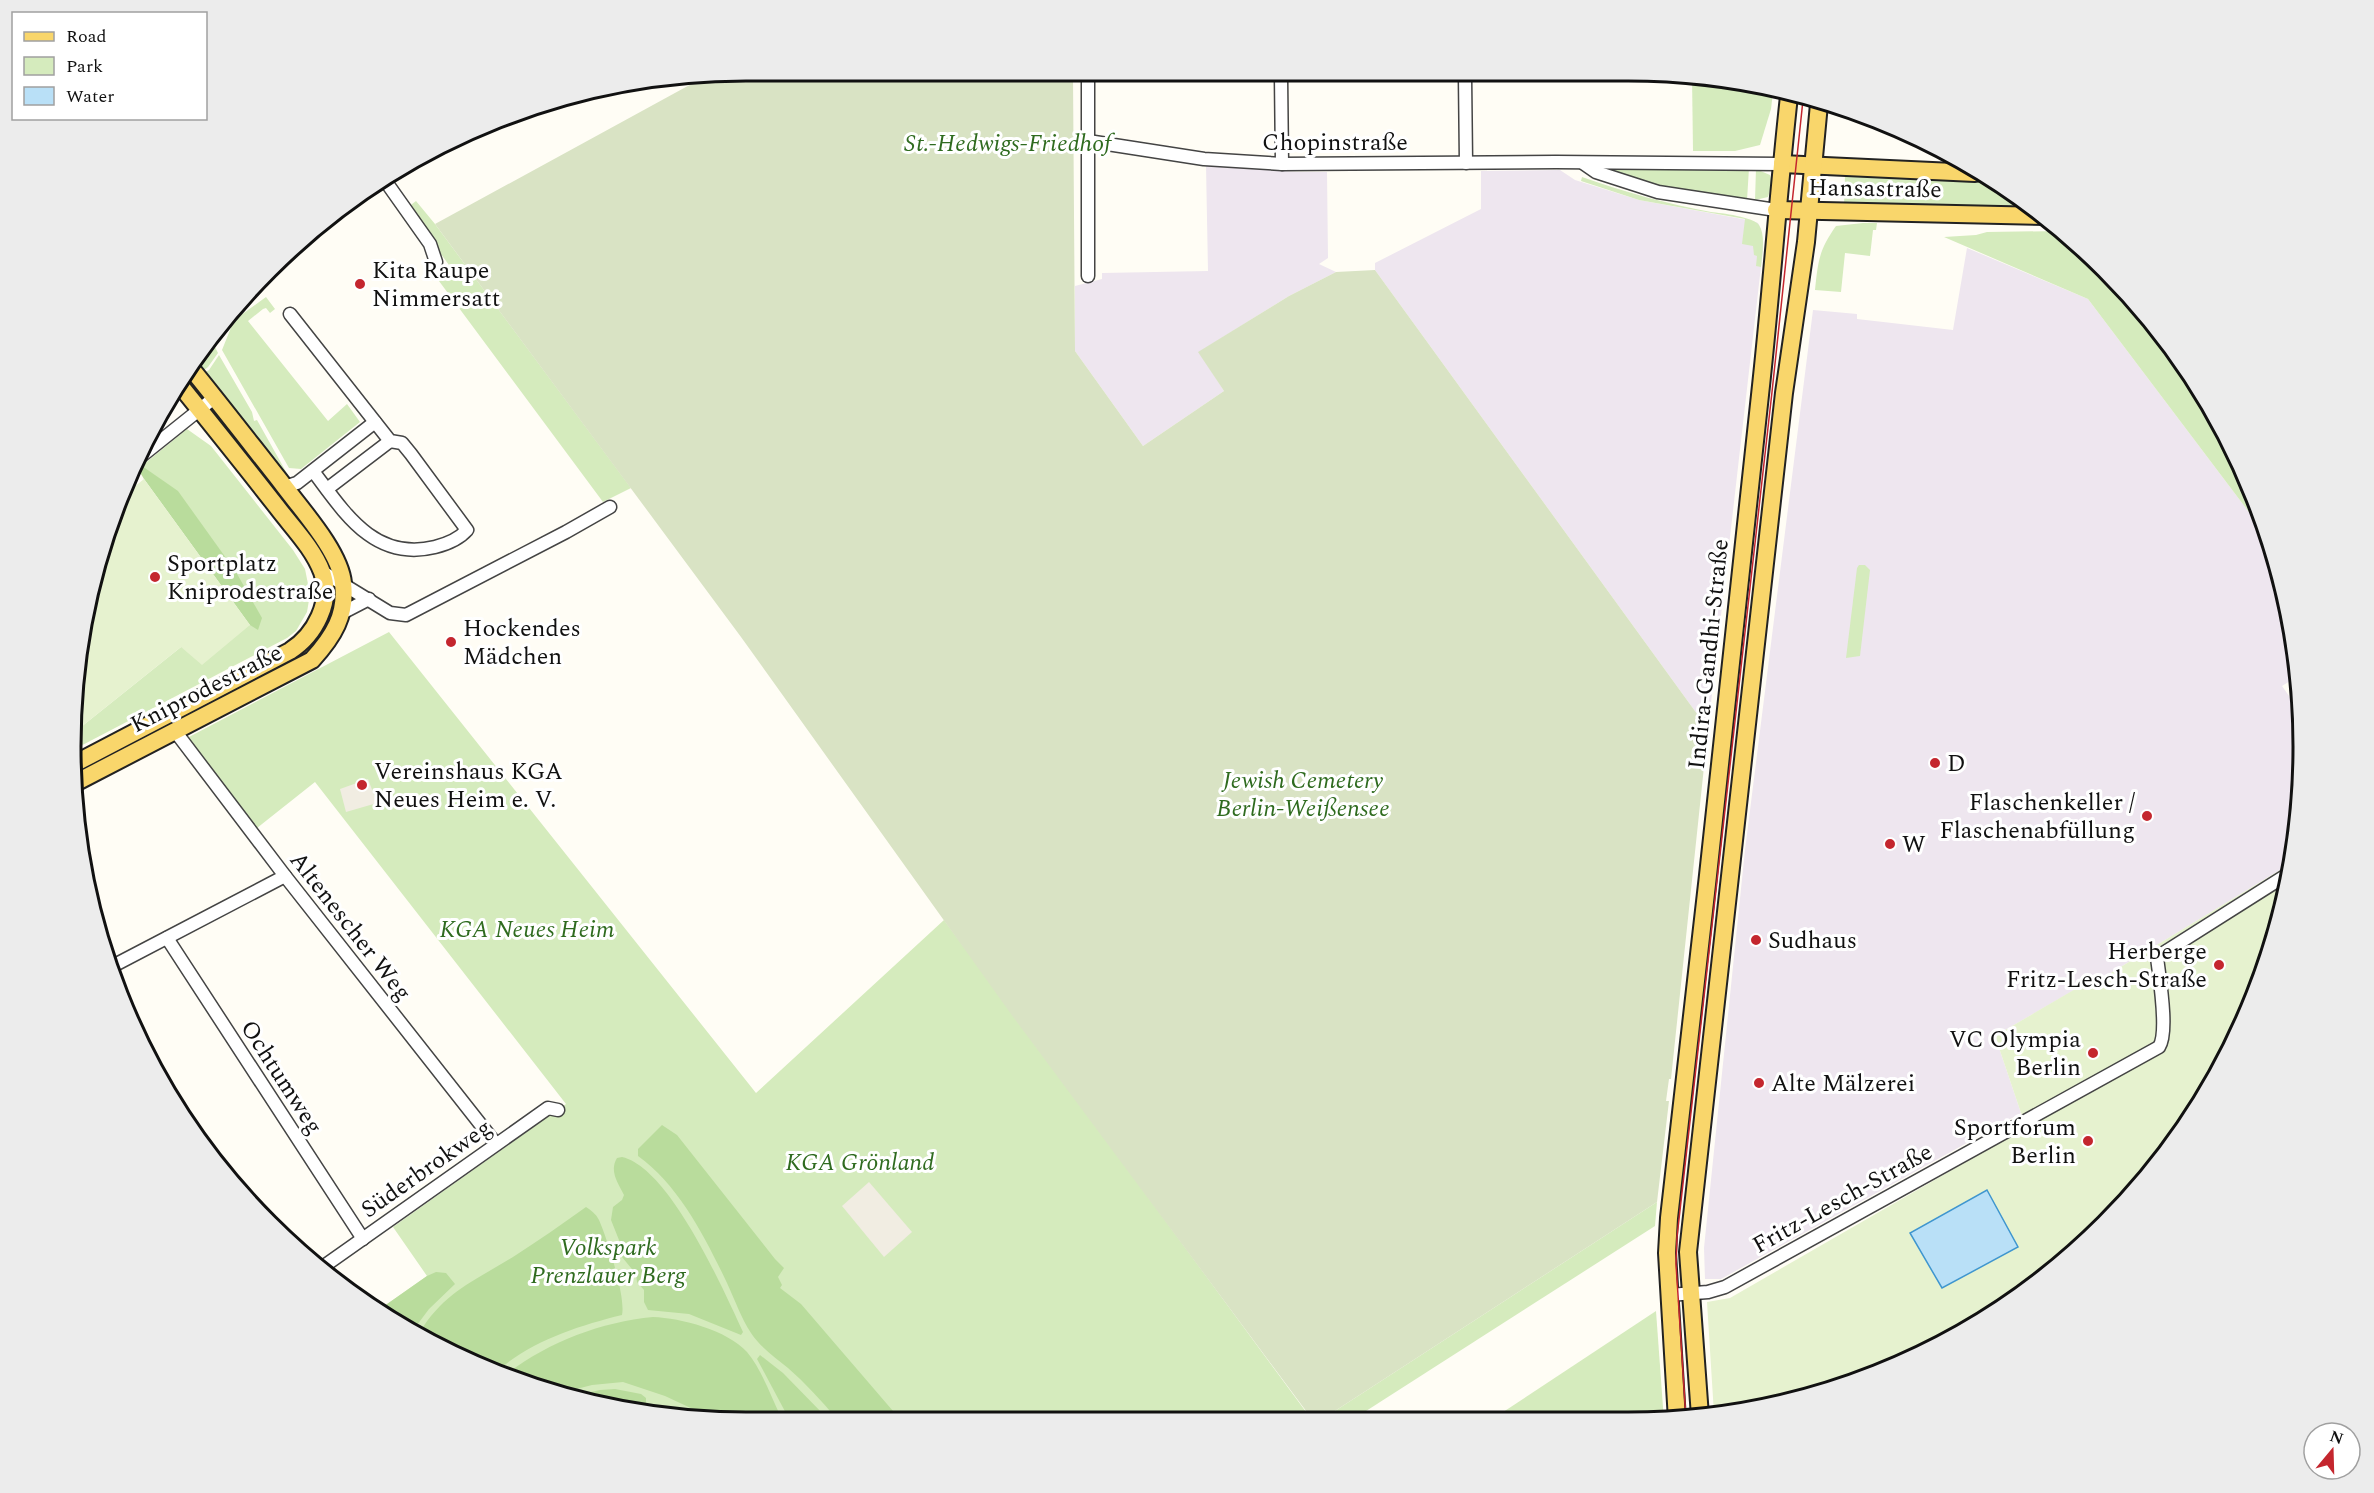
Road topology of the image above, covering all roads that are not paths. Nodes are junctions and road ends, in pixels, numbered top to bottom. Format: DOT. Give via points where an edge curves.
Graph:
graph roads {
  1 [pos="1088,81"];
  2 [pos="1281,81"];
  3 [pos="1465,81"];
  4 [pos="1789,102"];
  5 [pos="1818,109"];
  6 [pos="1088,141"];
  7 [pos="1466,163"];
  8 [pos="1583,163"];
  9 [pos="1282,164"];
  10 [pos="1782,164"];
  11 [pos="1813,166"];
  12 [pos="1964,173"];
  13 [pos="388,186"];
  14 [pos="1776,210"];
  15 [pos="1809,211"];
  16 [pos="2028,216"];
  17 [pos="436,262"];
  18 [pos="1088,276"];
  19 [pos="290,314"];
  20 [pos="195,374"];
  21 [pos="1761,390"];
  22 [pos="185,391"];
  23 [pos="1784,393"];
  24 [pos="214,398"];
  25 [pos="200,409"];
  26 [pos="375,422"];
  27 [pos="390,441"];
  28 [pos="153,447"];
  29 [pos="313,471"];
  30 [pos="284,487"];
  31 [pos="327,489"];
  32 [pos="610,507"];
  33 [pos="322,572"];
  34 [pos="344,584"];
  35 [pos="369,599"];
  36 [pos="342,613"];
  37 [pos="176,731"];
  38 [pos="81,760"];
  39 [pos="82,779"];
  40 [pos="285,876"];
  41 [pos="2279,880"];
  42 [pos="167,938"];
  43 [pos="117,964"];
  44 [pos="558,1110"];
  45 [pos="496,1144"];
  46 [pos="363,1239"];
  47 [pos="328,1263"];
  48 [pos="1691,1294"];
  49 [pos="1669,1295"];
  50 [pos="1699,1408"];
  51 [pos="1676,1410"];
  1 -- 6 [label="street"];
  2 -- 9 [label="street"];
  3 -- 7 [label="street"];
  4 -- 10 [label="main road, Indira-Gandhi-Straße"];
  5 -- 11 [label="main road, Indira-Gandhi-Straße"];
  6 -- 9 [label="street, Chopinstraße" via="1204,159"];
  6 -- 18 [label="street"];
  7 -- 8 [label="street, Chopinstraße"];
  7 -- 9 [label="street, Chopinstraße"];
  8 -- 10 [label="street, Chopinstraße"];
  8 -- 14 [label="street, Chopinstraße" via="1596,172 1658,192"];
  10 -- 11 [label="main road, Hansastraße"];
  10 -- 14 [label="main road, Indira-Gandhi-Straße"];
  11 -- 12 [label="main road, Hansastraße"];
  11 -- 15 [label="main road, Indira-Gandhi-Straße"];
  13 -- 17 [label="street" via="430,244"];
  14 -- 15 [label="main road, Hansastraße"];
  14 -- 21 [label="main road, Indira-Gandhi-Straße"];
  15 -- 16 [label="main road, Hansastraße"];
  15 -- 23 [label="main road, Indira-Gandhi-Straße"];
  19 -- 26 [label="street"];
  20 -- 24 [label="main road"];
  21 -- 23 [label="main road"];
  21 -- 49 [label="main road, Indira-Gandhi-Straße" via="1669,1218"];
  22 -- 25 [label="main road"];
  23 -- 48 [label="main road, Indira-Gandhi-Straße" via="1688,1252"];
  24 -- 25 [label="street"];
  24 -- 30 [label="main road"];
  25 -- 28 [label="street"];
  25 -- 33 [label="main road" via="298,534"];
  26 -- 27 [label="street"];
  26 -- 29 [label="street"];
  27 -- 31 [label="street"];
  27 -- 31 [label="street" via="402,443 411,454 465,525 464,533 450,543 428,549 399,548 360,529"];
  29 -- 30 [label="street"];
  29 -- 31 [label="street"];
  30 -- 34 [label="main road" via="320,533"];
  32 -- 35 [label="street" via="406,615 390,613"];
  33 -- 34 [label="street"];
  33 -- 38 [label="main road, Kniprodestraße" via="323,607 306,640"];
  34 -- 35 [label="street"];
  34 -- 36 [label="main road, Kniprodestraße"];
  35 -- 36 [label="street"];
  36 -- 37 [label="main road, Kniprodestraße" via="336,629 312,660"];
  37 -- 39 [label="main road, Kniprodestraße"];
  37 -- 40 [label="street, Altenescher Weg"];
  40 -- 42 [label="street"];
  40 -- 45 [label="street, Altenescher Weg"];
  41 -- 48 [label="street, Fritz-Lesch-Straße" via="2157,957 2163,1014 2159,1047 1725,1287"];
  42 -- 43 [label="street"];
  42 -- 46 [label="street, Ochtumweg"];
  44 -- 45 [label="street, Süderbrokweg" via="548,1108"];
  45 -- 46 [label="street, Süderbrokweg"];
  46 -- 47 [label="street, Süderbrokweg"];
  48 -- 49 [label="street, Fritz-Lesch-Straße"];
  48 -- 50 [label="main road, Indira-Gandhi-Straße"];
  49 -- 51 [label="main road, Indira-Gandhi-Straße"];
}
